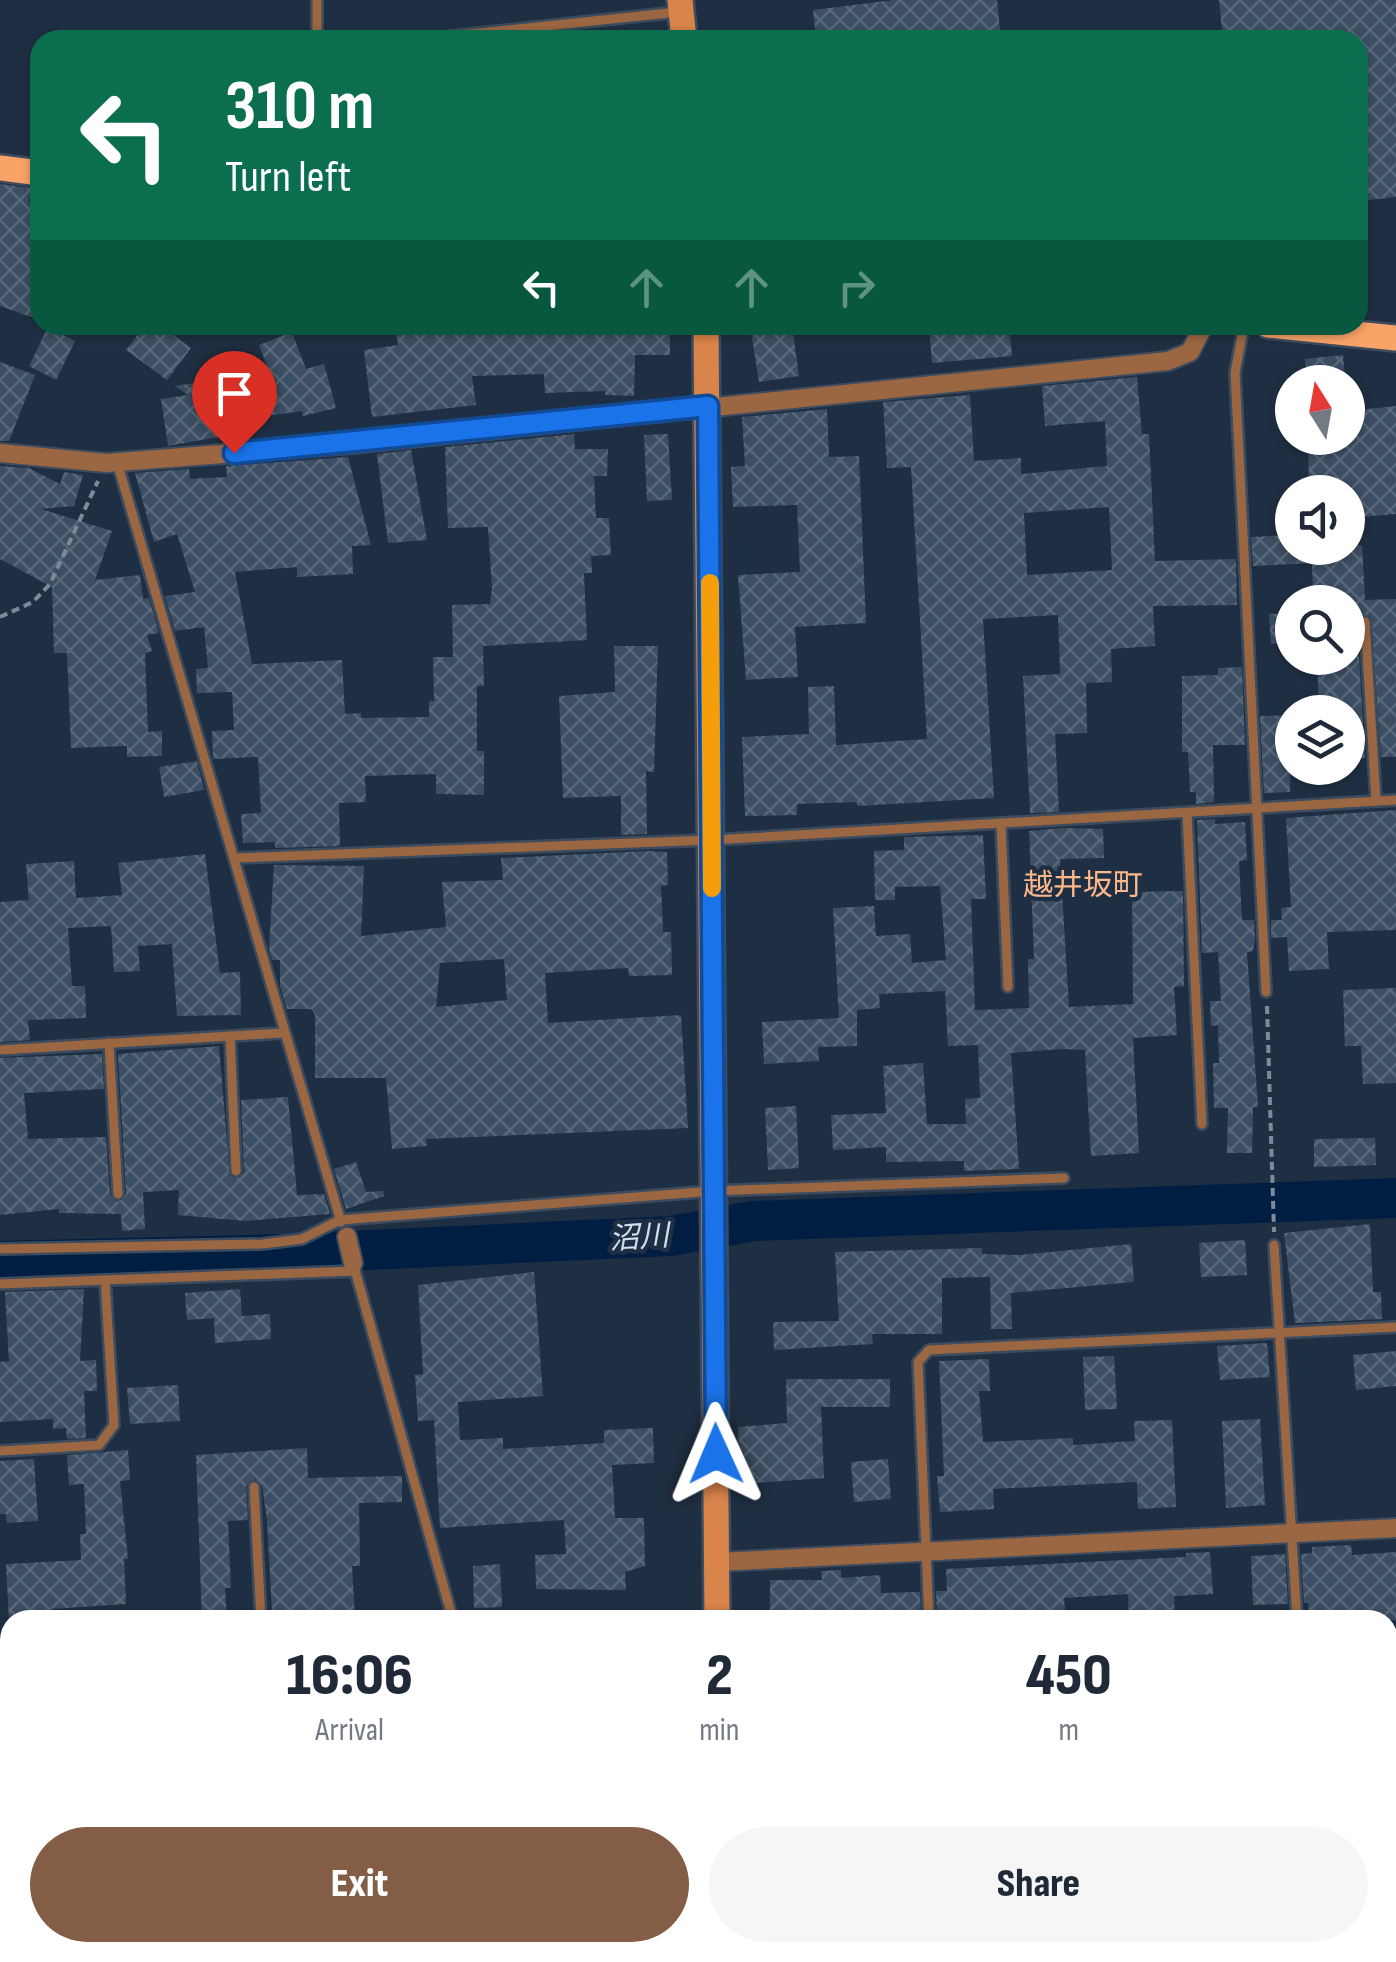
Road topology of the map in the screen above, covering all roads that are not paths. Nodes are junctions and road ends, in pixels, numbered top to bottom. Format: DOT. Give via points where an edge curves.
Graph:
graph roads {
  1 [pos="318,0"];
  2 [pos="681,6"];
  3 [pos="317,30"];
  4 [pos="492,30"];
  5 [pos="0,168"];
  6 [pos="30,172"];
  7 [pos="706,335"];
  8 [pos="1199,335"];
  9 [pos="1242,335"];
  10 [pos="1366,335"];
  11 [pos="1396,338"];
  12 [pos="708,406"];
  13 [pos="0,453"];
  14 [pos="111,463"];
  15 [pos="1365,622"];
  16 [pos="1396,800"];
  17 [pos="1376,801"];
  18 [pos="1256,809"];
  19 [pos="1186,814"];
  20 [pos="1001,824"];
  21 [pos="712,840"];
  22 [pos="236,858"];
  23 [pos="1008,988"];
  24 [pos="1266,992"];
  25 [pos="282,1033"];
  26 [pos="230,1036"];
  27 [pos="109,1044"];
  28 [pos="0,1050"];
  29 [pos="1202,1124"];
  30 [pos="236,1171"];
  31 [pos="1064,1178"];
  32 [pos="713,1191"];
  33 [pos="118,1194"];
  34 [pos="344,1228"];
  35 [pos="1274,1245"];
  36 [pos="0,1249"];
  37 [pos="354,1267"];
  38 [pos="105,1280"];
  39 [pos="0,1284"];
  40 [pos="1396,1327"];
  41 [pos="1282,1333"];
  42 [pos="0,1451"];
  43 [pos="254,1487"];
  44 [pos="1396,1528"];
  45 [pos="1291,1533"];
  46 [pos="926,1550"];
  47 [pos="717,1562"];
  48 [pos="260,1610"];
  49 [pos="450,1610"];
  50 [pos="717,1610"];
  51 [pos="929,1610"];
  52 [pos="1295,1610"];
  1 -- 3 [label="lane"];
  2 -- 4 [label="lane"];
  5 -- 6 [label="main road"];
  7 -- 12 [label="street"];
  8 -- 12 [label="street" via="1190,352 1168,361"];
  9 -- 18 [label="lane" via="1235,373"];
  10 -- 11 [label="main road"];
  12 -- 14 [label="street"];
  12 -- 21 [label="street"];
  13 -- 14 [label="street"];
  14 -- 22 [label="lane"];
  15 -- 17 [label="lane"];
  16 -- 17 [label="lane"];
  17 -- 18 [label="lane"];
  18 -- 19 [label="lane"];
  18 -- 24 [label="lane"];
  19 -- 20 [label="lane"];
  19 -- 29 [label="lane"];
  20 -- 21 [label="lane"];
  20 -- 23 [label="lane"];
  21 -- 22 [label="lane"];
  21 -- 32 [label="street"];
  22 -- 25 [label="lane"];
  25 -- 26 [label="lane"];
  25 -- 34 [label="lane"];
  26 -- 27 [label="lane"];
  26 -- 30 [label="lane"];
  27 -- 28 [label="lane"];
  27 -- 33 [label="lane"];
  31 -- 32 [label="lane"];
  32 -- 34 [label="lane"];
  32 -- 47 [label="street"];
  34 -- 36 [label="lane" via="262,1244"];
  34 -- 37 [label="street"];
  35 -- 41 [label="lane"];
  37 -- 38 [label="lane"];
  37 -- 49 [label="lane"];
  38 -- 39 [label="lane"];
  38 -- 42 [label="lane" via="114,1425 99,1445"];
  40 -- 41 [label="lane"];
  41 -- 45 [label="lane"];
  41 -- 46 [label="lane" via="929,1350 918,1362"];
  43 -- 48 [label="lane"];
  44 -- 45 [label="street"];
  45 -- 46 [label="street"];
  45 -- 52 [label="lane"];
  46 -- 47 [label="street"];
  46 -- 51 [label="lane"];
  47 -- 50 [label="street"];
}
